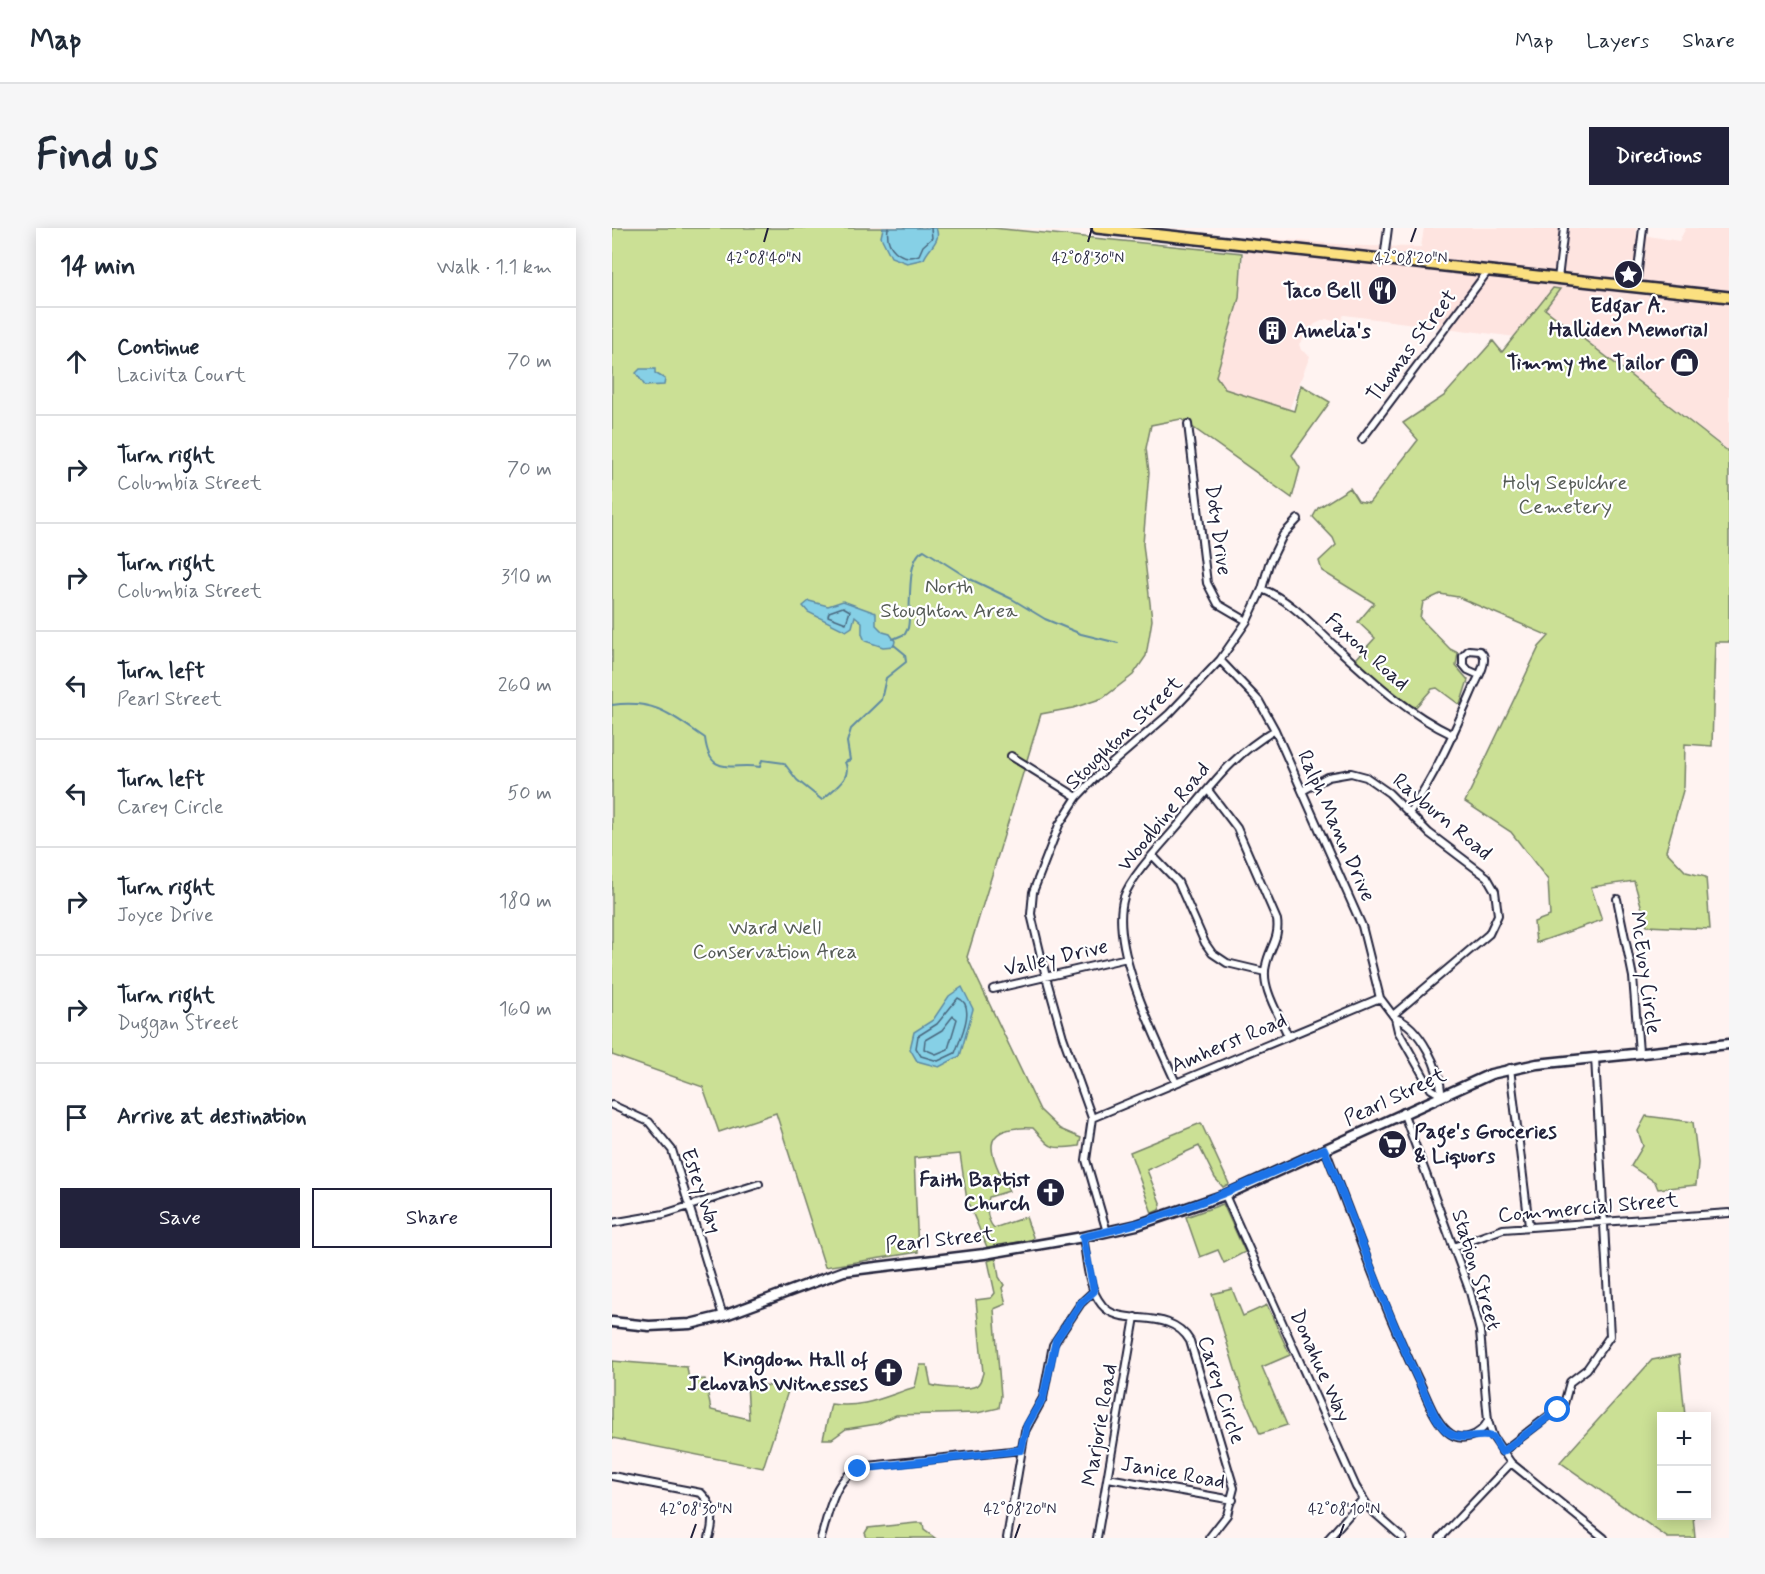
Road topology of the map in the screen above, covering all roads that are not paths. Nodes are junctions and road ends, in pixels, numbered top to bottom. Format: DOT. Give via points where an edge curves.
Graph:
graph roads {
  1 [pos="1097,228"];
  2 [pos="1388,228"];
  3 [pos="1564,228"];
  4 [pos="1643,228"];
  5 [pos="1384,259"];
  6 [pos="1488,271"];
  7 [pos="1558,279"];
  8 [pos="1636,287"];
  9 [pos="1729,297"];
  10 [pos="1188,424"];
  11 [pos="1362,439"];
  12 [pos="1298,519"];
  13 [pos="1262,589"];
  14 [pos="1247,621"];
  15 [pos="1220,660"];
  16 [pos="1479,675"];
  17 [pos="1275,730"];
  18 [pos="1453,735"];
  19 [pos="1011,756"];
  20 [pos="1208,790"];
  21 [pos="1302,791"];
  22 [pos="1077,797"];
  23 [pos="1409,813"];
  24 [pos="1153,856"];
  25 [pos="1617,899"];
  26 [pos="1127,958"];
  27 [pos="1265,972"];
  28 [pos="1046,977"];
  29 [pos="993,989"];
  30 [pos="1380,998"];
  31 [pos="1394,1017"];
  32 [pos="1288,1036"];
  33 [pos="1729,1044"];
  34 [pos="1639,1052"];
  35 [pos="1595,1057"];
  36 [pos="1509,1068"];
  37 [pos="1176,1083"];
  38 [pos="1441,1095"];
  39 [pos="612,1105"];
  40 [pos="1403,1112"];
  41 [pos="1092,1118"];
  42 [pos="1324,1149"];
  43 [pos="759,1184"];
  44 [pos="1225,1195"];
  45 [pos="690,1205"];
  46 [pos="1729,1213"];
  47 [pos="1604,1222"];
  48 [pos="612,1223"];
  49 [pos="1529,1226"];
  50 [pos="1107,1232"];
  51 [pos="1083,1237"];
  52 [pos="1453,1247"];
  53 [pos="1094,1291"];
  54 [pos="723,1316"];
  55 [pos="1135,1317"];
  56 [pos="612,1322"];
  57 [pos="1488,1421"];
  58 [pos="1476,1435"];
  59 [pos="1493,1437"];
  60 [pos="1021,1450"];
  61 [pos="1502,1452"];
  62 [pos="1511,1463"];
  63 [pos="612,1476"];
  64 [pos="1108,1478"];
  65 [pos="1363,1499"];
  66 [pos="1233,1500"];
  67 [pos="709,1538"];
  68 [pos="821,1538"];
  69 [pos="1007,1538"];
  70 [pos="1097,1538"];
  71 [pos="1209,1538"];
  72 [pos="1329,1538"];
  73 [pos="1403,1538"];
  74 [pos="1440,1538"];
  75 [pos="1604,1538"];
  1 -- 5 [label="main road"];
  2 -- 5 [label="street"];
  3 -- 7 [label="street"];
  4 -- 8 [label="street"];
  5 -- 6 [label="main road"];
  6 -- 7 [label="main road"];
  6 -- 11 [label="street, Thomas Street"];
  7 -- 8 [label="main road"];
  8 -- 9 [label="main road"];
  10 -- 14 [label="street, Doty Drive" via="1207,583 1218,604"];
  12 -- 13 [label="street, Stoughton Street" via="1283,535"];
  13 -- 14 [label="street, Stoughton Street"];
  13 -- 18 [label="street, Faxon Road" via="1285,600 1413,714"];
  14 -- 15 [label="street, Stoughton Street"];
  15 -- 17 [label="street, Ralph Mann Drive" via="1259,701"];
  15 -- 22 [label="street, Stoughton Street" via="1169,714"];
  16 -- 18 [label="street"];
  17 -- 20 [label="street, Woodbine Road" via="1239,754"];
  17 -- 21 [label="street, Ralph Mann Drive"];
  18 -- 23 [label="street" via="1434,776"];
  19 -- 22 [label="street"];
  20 -- 24 [label="street, Woodbine Road"];
  20 -- 27 [label="street" via="1237,828 1277,920 1277,937"];
  21 -- 23 [label="street, Rayburn Road" via="1328,777 1351,772 1376,783"];
  21 -- 30 [label="street, Ralph Mann Drive" via="1362,926"];
  22 -- 28 [label="street, Stoughton Street" via="1059,825 1031,902"];
  23 -- 31 [label="street, Rayburn Road" via="1439,842 1487,877 1495,891 1498,915 1494,928 1483,941"];
  24 -- 26 [label="street, Woodbine Road" via="1124,895 1121,910"];
  24 -- 27 [label="street" via="1178,882 1212,953 1227,963"];
  25 -- 34 [label="street, McEvoy Circle" via="1633,977"];
  26 -- 28 [label="street, Valley Drive"];
  26 -- 37 [label="street, Woodbine Road" via="1142,1006"];
  27 -- 32 [label="street"];
  28 -- 29 [label="street, Valley Drive"];
  28 -- 41 [label="street, Stoughton Street"];
  30 -- 31 [label="street, Ralph Mann Drive"];
  30 -- 32 [label="street, Amherst Road"];
  31 -- 38 [label="street, Ralph Mann Drive" via="1431,1089"];
  31 -- 38 [label="street, Ralph Mann Drive" via="1407,1022 1424,1047 1442,1080"];
  32 -- 37 [label="street, Amherst Road"];
  33 -- 34 [label="main road, Pearl Street"];
  34 -- 35 [label="main road, Pearl Street"];
  35 -- 36 [label="main road, Pearl Street"];
  35 -- 47 [label="street"];
  36 -- 38 [label="main road, Pearl Street"];
  36 -- 49 [label="street"];
  37 -- 41 [label="street, Amherst Road"];
  38 -- 40 [label="main road, Pearl Street"];
  39 -- 45 [label="street, Estey Way" via="649,1122 662,1135 680,1168"];
  40 -- 42 [label="main road, Pearl Street"];
  40 -- 52 [label="street, Station Street"];
  41 -- 50 [label="street, Stoughton Street" via="1086,1160"];
  42 -- 44 [label="main road, Pearl Street"];
  42 -- 58 [label="street" via="1397,1335 1432,1409 1450,1434 1461,1438"];
  43 -- 45 [label="street"];
  44 -- 50 [label="main road, Pearl Street" via="1175,1214"];
  44 -- 65 [label="street, Donahue Way"];
  45 -- 48 [label="street"];
  45 -- 54 [label="street, Estey Way"];
  46 -- 47 [label="street, Commercial Street"];
  47 -- 49 [label="street, Commercial Street"];
  47 -- 61 [label="street" via="1609,1340 1587,1370 1570,1382 1564,1404"];
  49 -- 52 [label="street, Commercial Street" via="1503,1229"];
  50 -- 51 [label="main road, Pearl Street"];
  51 -- 53 [label="street"];
  51 -- 54 [label="main road, Pearl Street" via="984,1254 844,1270"];
  52 -- 57 [label="street, Station Street" via="1480,1331"];
  53 -- 55 [label="street, Carey Circle" via="1107,1310"];
  53 -- 60 [label="street" via="1056,1340 1043,1398 1027,1425"];
  54 -- 56 [label="main road, Pearl Street" via="669,1326"];
  55 -- 64 [label="street, Marjorie Road"];
  55 -- 66 [label="street, Carey Circle" via="1176,1325 1190,1341 1233,1481"];
  57 -- 58 [label="street"];
  57 -- 59 [label="street, Station Street"];
  58 -- 59 [label="street"];
  59 -- 61 [label="street, Station Street"];
  60 -- 68 [label="street" via="852,1471 837,1488"];
  60 -- 69 [label="street"];
  61 -- 62 [label="street, Station Street"];
  62 -- 74 [label="street"];
  62 -- 75 [label="street, Station Street"];
  63 -- 67 [label="street" via="701,1493 709,1500 711,1509"];
  64 -- 66 [label="street, Janice Road"];
  64 -- 70 [label="street, Marjorie Road"];
  65 -- 72 [label="street"];
  65 -- 73 [label="street, Donahue Way" via="1376,1516"];
  66 -- 71 [label="street"];
}
